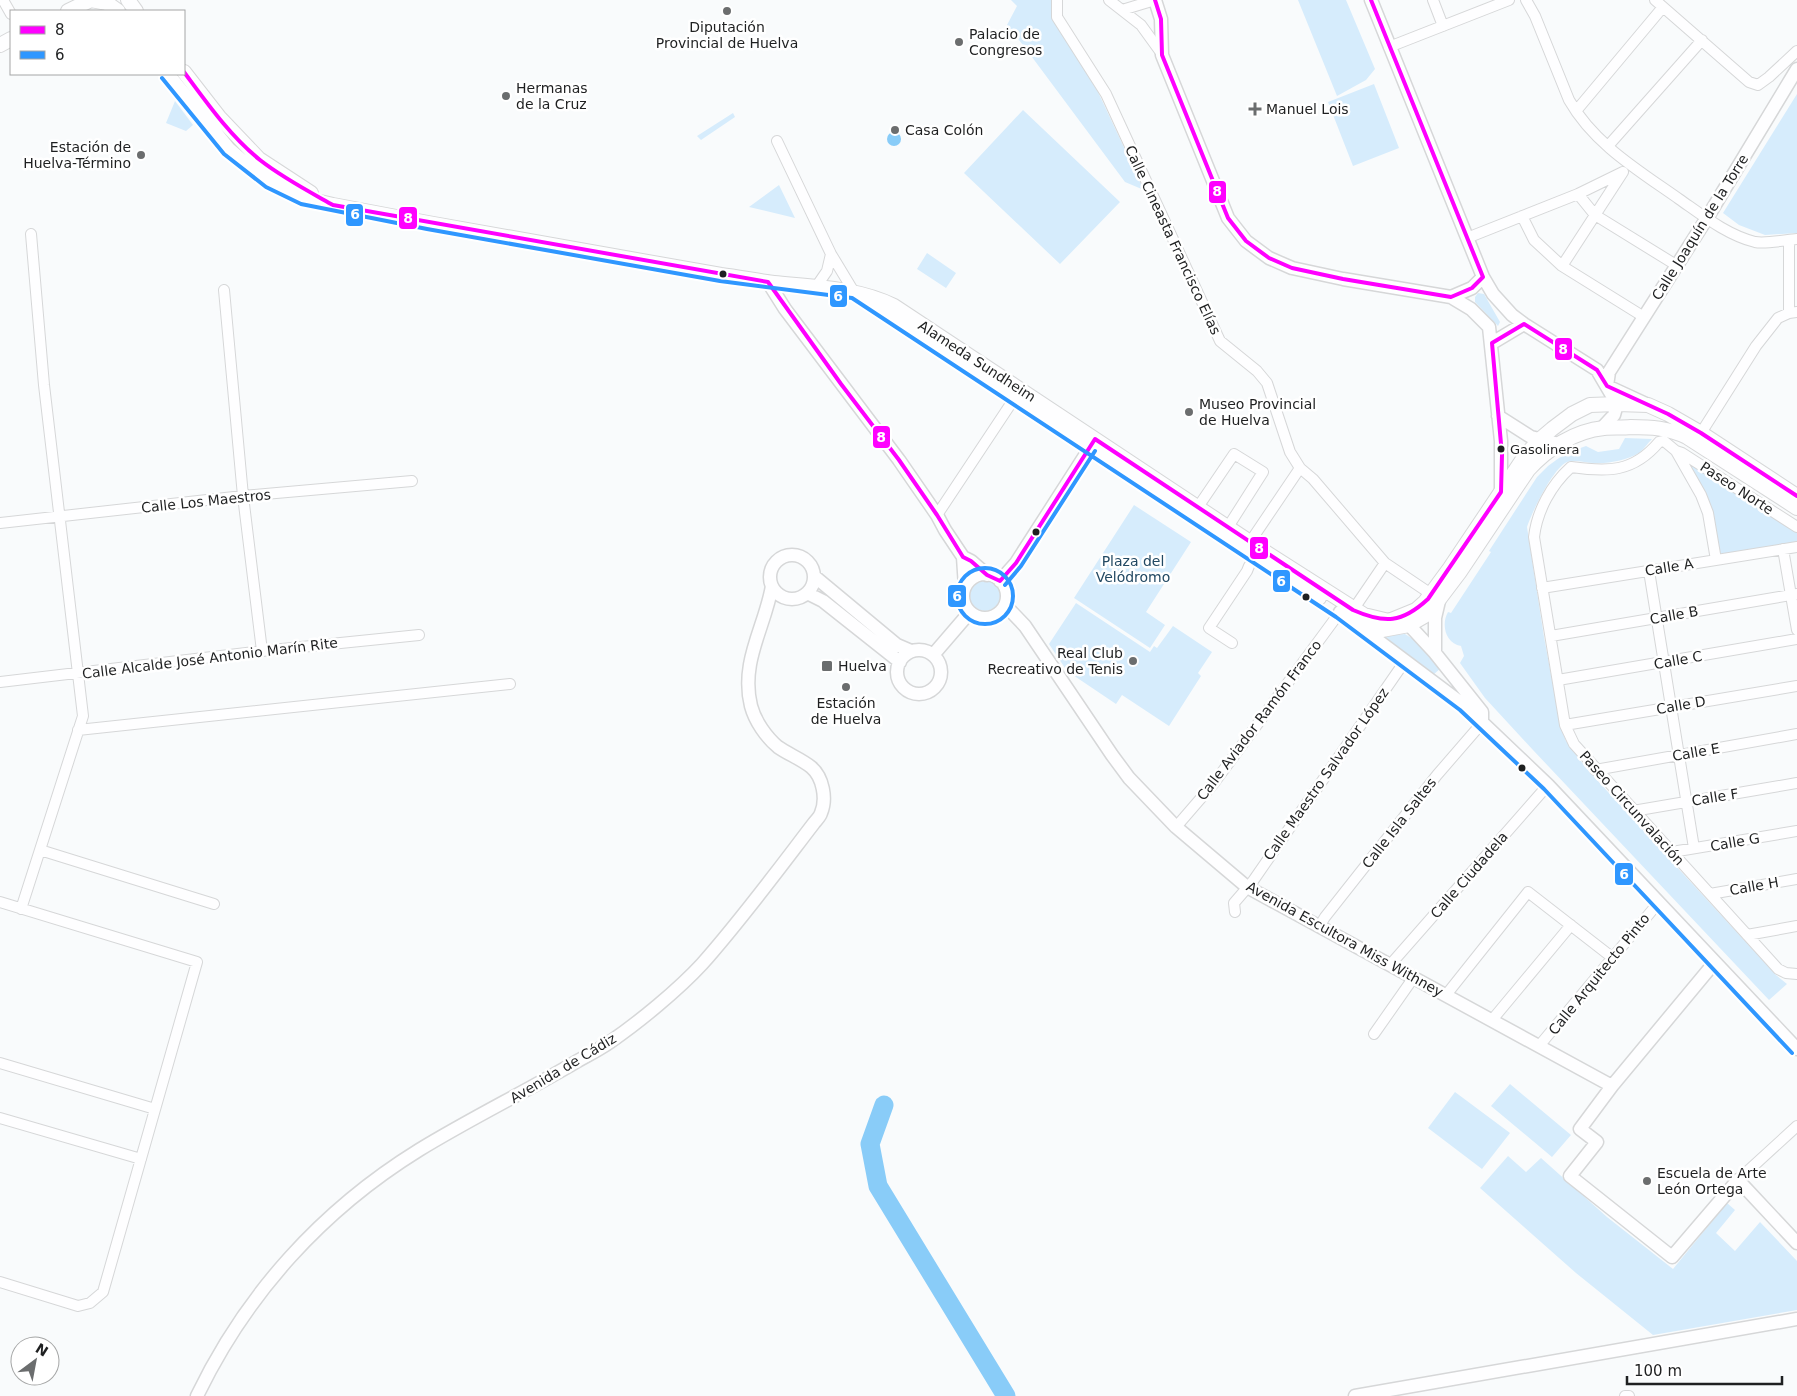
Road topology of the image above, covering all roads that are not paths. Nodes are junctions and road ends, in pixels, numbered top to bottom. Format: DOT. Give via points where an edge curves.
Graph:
graph roads {
  1 [pos="3,0"];
  2 [pos="91,0"];
  3 [pos="1057,0"];
  4 [pos="1109,0"];
  5 [pos="1155,0"];
  6 [pos="1371,0"];
  7 [pos="1433,0"];
  8 [pos="1509,0"];
  9 [pos="1526,0"];
  10 [pos="1659,3"];
  11 [pos="70,10"];
  12 [pos="116,10"];
  13 [pos="1122,10"];
  14 [pos="10,12"];
  15 [pos="1443,26"];
  16 [pos="1702,40"];
  17 [pos="1390,47"];
  18 [pos="1797,51"];
  19 [pos="1162,54"];
  20 [pos="1797,69"];
  21 [pos="185,73"];
  22 [pos="169,75"];
  23 [pos="1576,111"];
  24 [pos="777,141"];
  25 [pos="1608,146"];
  26 [pos="1626,168"];
  27 [pos="1578,194"];
  28 [pos="333,205"];
  29 [pos="1595,215"];
  30 [pos="1522,216"];
  31 [pos="1707,218"];
  32 [pos="31,234"];
  33 [pos="1467,238"];
  34 [pos="1793,240"];
  35 [pos="831,254"];
  36 [pos="1676,265"];
  37 [pos="1562,266"];
  38 [pos="1483,277"];
  39 [pos="768,282"];
  40 [pos="816,287"];
  41 [pos="224,290"];
  42 [pos="854,292"];
  43 [pos="1451,297"];
  44 [pos="1793,313"];
  45 [pos="1644,318"];
  46 [pos="1524,324"];
  47 [pos="1492,343"];
  48 [pos="1607,386"];
  49 [pos="1014,399"];
  50 [pos="1617,404"];
  51 [pos="1648,405"];
  52 [pos="1498,416"];
  53 [pos="1602,428"];
  54 [pos="1701,433"];
  55 [pos="1539,440"];
  56 [pos="1092,444"];
  57 [pos="1559,444"];
  58 [pos="1676,451"];
  59 [pos="1300,468"];
  60 [pos="412,481"];
  61 [pos="1501,492"];
  62 [pos="243,496"];
  63 [pos="1797,496"];
  64 [pos="1198,507"];
  65 [pos="1797,508"];
  66 [pos="937,515"];
  67 [pos="60,517"];
  68 [pos="0,523"];
  69 [pos="1228,527"];
  70 [pos="1797,527"];
  71 [pos="1250,542"];
  72 [pos="1797,547"];
  73 [pos="1783,549"];
  74 [pos="963,557"];
  75 [pos="1716,560"];
  76 [pos="1386,563"];
  77 [pos="1249,566"];
  78 [pos="1649,571"];
  79 [pos="987,575"];
  80 [pos="814,576"];
  81 [pos="1000,580"];
  82 [pos="772,586"];
  83 [pos="965,587"];
  84 [pos="1542,588"];
  85 [pos="807,593"];
  86 [pos="1794,595"];
  87 [pos="1435,598"];
  88 [pos="788,599"];
  89 [pos="1005,606"];
  90 [pos="1347,611"];
  91 [pos="970,612"];
  92 [pos="1657,618"];
  93 [pos="763,620"];
  94 [pos="1407,620"];
  95 [pos="1797,630"];
  96 [pos="419,635"];
  97 [pos="1551,636"];
  98 [pos="1797,639"];
  99 [pos="1232,643"];
  100 [pos="262,651"];
  101 [pos="911,651"];
  102 [pos="1435,653"];
  103 [pos="933,655"];
  104 [pos="1405,661"];
  105 [pos="900,662"];
  106 [pos="1664,662"];
  107 [pos="77,673"];
  108 [pos="1558,680"];
  109 [pos="0,682"];
  110 [pos="510,684"];
  111 [pos="1797,686"];
  112 [pos="1671,707"];
  113 [pos="1482,723"];
  114 [pos="1565,724"];
  115 [pos="78,730"];
  116 [pos="1797,734"];
  117 [pos="1679,755"];
  118 [pos="1595,770"];
  119 [pos="1797,783"];
  120 [pos="1548,785"];
  121 [pos="1687,802"];
  122 [pos="1633,810"];
  123 [pos="1176,827"];
  124 [pos="1797,831"];
  125 [pos="1694,848"];
  126 [pos="40,850"];
  127 [pos="1672,852"];
  128 [pos="1797,879"];
  129 [pos="1246,887"];
  130 [pos="1710,894"];
  131 [pos="0,902"];
  132 [pos="1659,902"];
  133 [pos="214,904"];
  134 [pos="21,909"];
  135 [pos="1235,912"];
  136 [pos="1570,925"];
  137 [pos="1797,926"];
  138 [pos="1319,927"];
  139 [pos="1748,935"];
  140 [pos="1613,958"];
  141 [pos="1715,962"];
  142 [pos="1390,965"];
  143 [pos="1797,974"];
  144 [pos="1414,977"];
  145 [pos="1446,995"];
  146 [pos="1492,1020"];
  147 [pos="1374,1034"];
  148 [pos="1539,1046"];
  149 [pos="1797,1049"];
  150 [pos="0,1063"];
  151 [pos="1612,1086"];
  152 [pos="155,1109"];
  153 [pos="0,1118"];
  154 [pos="1797,1126"];
  155 [pos="141,1159"];
  156 [pos="1738,1180"];
  157 [pos="1797,1243"];
  158 [pos="0,1282"];
  159 [pos="1797,1319"];
  160 [pos="197,1396"];
  161 [pos="1355,1396"];
  162 [pos="1625,1396"];
  163 [pos="1630,1396"];
  1 -- 14 [label="street"];
  2 -- 11 [label="main road"];
  2 -- 12 [label="main road" via="102,1"];
  3 -- 59 [label="street, Calle Cineasta Francisco Elías" via="1057,16 1106,94 1220,341 1258,371 1267,383 1290,452"];
  4 -- 13 [label="street"];
  5 -- 13 [label="street"];
  5 -- 19 [label="street" via="1161,19"];
  6 -- 17 [label="street"];
  7 -- 15 [label="street"];
  8 -- 15 [label="street"];
  9 -- 23 [label="street"];
  10 -- 16 [label="street"];
  10 -- 23 [label="street"];
  13 -- 19 [label="street" via="1141,25"];
  15 -- 17 [label="street"];
  16 -- 18 [label="street" via="1749,82 1758,85"];
  16 -- 25 [label="street"];
  17 -- 33 [label="street"];
  19 -- 43 [label="street" via="1228,218 1246,241 1269,258 1292,268"];
  20 -- 31 [label="street, Calle Joaquín de la Torre"];
  21 -- 28 [label="main road" via="219,117 259,159"];
  22 -- 28 [label="main road" via="222,142 251,169 296,195"];
  23 -- 25 [label="street"];
  24 -- 35 [label="street"];
  25 -- 26 [label="street"];
  26 -- 27 [label="street"];
  26 -- 29 [label="street"];
  26 -- 31 [label="street"];
  27 -- 29 [label="street"];
  27 -- 30 [label="street"];
  28 -- 39 [label="main road, Alameda Sundheim"];
  29 -- 36 [label="street"];
  29 -- 37 [label="street"];
  30 -- 33 [label="street"];
  30 -- 37 [label="street" via="1534,240"];
  31 -- 34 [label="street" via="1727,231 1756,242"];
  31 -- 36 [label="street, Calle Joaquín de la Torre"];
  32 -- 67 [label="street"];
  33 -- 38 [label="street"];
  34 -- 44 [label="street"];
  35 -- 40 [label="street" via="827,271"];
  35 -- 42 [label="street"];
  36 -- 45 [label="street, Calle Joaquín de la Torre"];
  37 -- 45 [label="street"];
  38 -- 43 [label="street" via="1472,288"];
  38 -- 46 [label="street" via="1493,294"];
  39 -- 40 [label="main road, Alameda Sundheim"];
  39 -- 66 [label="street"];
  40 -- 42 [label="main road, Alameda Sundheim"];
  41 -- 62 [label="street"];
  42 -- 49 [label="main road, Alameda Sundheim"];
  42 -- 56 [label="main road, Alameda Sundheim" via="894,306"];
  43 -- 47 [label="street" via="1471,309 1489,327"];
  44 -- 54 [label="street" via="1778,318 1756,346"];
  45 -- 48 [label="street, Calle Joaquín de la Torre" via="1609,372"];
  46 -- 47 [label="street"];
  46 -- 48 [label="street" via="1597,370"];
  47 -- 52 [label="street"];
  48 -- 50 [label="street"];
  48 -- 51 [label="street"];
  49 -- 56 [label="main road, Alameda Sundheim"];
  49 -- 66 [label="street"];
  50 -- 51 [label="main road"];
  50 -- 53 [label="street" via="1614,415"];
  50 -- 55 [label="main road" via="1590,405 1572,414"];
  51 -- 54 [label="main road"];
  52 -- 55 [label="street"];
  52 -- 61 [label="street"];
  53 -- 57 [label="main road"];
  53 -- 65 [label="main road" via="1653,427 1675,432"];
  54 -- 63 [label="main road"];
  55 -- 57 [label="street"];
  55 -- 61 [label="main road"];
  56 -- 64 [label="main road, Alameda Sundheim"];
  56 -- 81 [label="street" via="1016,562"];
  56 -- 90 [label="main road, Alameda Sundheim" via="1247,552"];
  57 -- 87 [label="main road" via="1540,457 1524,475"];
  58 -- 70 [label="street, Paseo Norte"];
  58 -- 75 [label="street, Paseo Norte" via="1705,504"];
  58 -- 84 [label="street, Paseo Norte" via="1664,441 1658,442 1650,452 1633,463 1600,471 1570,467 1560,477 1535,524"];
  59 -- 71 [label="street"];
  59 -- 76 [label="street, Calle Cineasta Francisco Elías"];
  60 -- 62 [label="street, Calle Los Maestros"];
  61 -- 87 [label="main road"];
  62 -- 67 [label="street, Calle Los Maestros"];
  62 -- 100 [label="street"];
  64 -- 69 [label="main road, Alameda Sundheim"];
  64 -- 69 [label="street" via="1234,454 1263,472"];
  66 -- 74 [label="street"];
  67 -- 68 [label="street, Calle Los Maestros"];
  67 -- 107 [label="street"];
  69 -- 71 [label="main road, Alameda Sundheim"];
  71 -- 90 [label="main road, Alameda Sundheim"];
  72 -- 73 [label="street, Calle A"];
  73 -- 75 [label="street, Calle A"];
  73 -- 86 [label="street"];
  74 -- 79 [label="street"];
  74 -- 83 [label="street"];
  75 -- 78 [label="street, Calle A"];
  76 -- 87 [label="street, Calle Cineasta Francisco Elías"];
  76 -- 90 [label="street, Calle Aviador Ramón Franco"];
  77 -- 99 [label="street" via="1209,628"];
  78 -- 84 [label="street, Calle A"];
  78 -- 92 [label="street"];
  79 -- 81 [label="street"];
  79 -- 83 [label="street" via="975,577"];
  80 -- 82 [label="street" via="802,558 785,556 771,569"];
  80 -- 85 [label="street"];
  80 -- 101 [label="street" via="897,645"];
  81 -- 89 [label="street" via="1006,591"];
  82 -- 88 [label="street"];
  82 -- 93 [label="street, Avenida de Cádiz"];
  83 -- 91 [label="street" via="963,600"];
  84 -- 97 [label="street, Paseo Circunvalación"];
  85 -- 88 [label="street"];
  85 -- 105 [label="street" via="823,601"];
  86 -- 92 [label="street, Calle B"];
  86 -- 95 [label="street"];
  87 -- 94 [label="main road"];
  87 -- 102 [label="street"];
  88 -- 93 [label="street"];
  89 -- 91 [label="street" via="989,618"];
  89 -- 123 [label="street, Avenida Escultora Miss Withney" via="1025,626 1129,778"];
  90 -- 94 [label="main road, Alameda Sundheim" via="1389,621"];
  90 -- 104 [label="street"];
  90 -- 123 [label="street, Calle Aviador Ramón Franco"];
  91 -- 103 [label="street"];
  92 -- 97 [label="street, Calle B"];
  92 -- 106 [label="street"];
  93 -- 160 [label="street, Avenida de Cádiz" via="749,672 751,704 756,720 777,746 812,769 821,782 824,798 821,813 814,823 700,966 662,1001 609,1042 378,1177 314,1231 246,1312"];
  94 -- 102 [label="street"];
  96 -- 100 [label="street, Calle Alcalde José Antonio Marín Rite"];
  97 -- 108 [label="street, Paseo Circunvalación"];
  98 -- 106 [label="street, Calle C"];
  100 -- 107 [label="street, Calle Alcalde José Antonio Marín Rite"];
  101 -- 103 [label="street" via="927,651"];
  101 -- 105 [label="street"];
  102 -- 113 [label="street" via="1482,712"];
  103 -- 105 [label="street" via="941,668 941,676 933,689 922,694 910,692 901,684 897,673"];
  104 -- 113 [label="street" via="1464,705"];
  104 -- 129 [label="street, Calle Maestro Salvador López"];
  106 -- 108 [label="street, Calle C"];
  106 -- 112 [label="street"];
  107 -- 109 [label="street, Calle Alcalde José Antonio Marín Rite"];
  107 -- 115 [label="street" via="83,716"];
  108 -- 114 [label="street, Paseo Circunvalación"];
  110 -- 115 [label="street"];
  111 -- 112 [label="street, Calle D"];
  112 -- 114 [label="street, Calle D"];
  112 -- 117 [label="street"];
  113 -- 120 [label="street"];
  113 -- 138 [label="street, Calle Isla Saltes" via="1437,775"];
  114 -- 118 [label="street, Paseo Circunvalación" via="1574,744"];
  115 -- 126 [label="street"];
  116 -- 117 [label="street, Calle E"];
  117 -- 118 [label="street, Calle E"];
  117 -- 121 [label="street"];
  118 -- 122 [label="street, Paseo Circunvalación"];
  119 -- 121 [label="street, Calle F"];
  120 -- 132 [label="street"];
  120 -- 142 [label="street, Calle Ciudadela"];
  121 -- 122 [label="street, Calle F"];
  121 -- 125 [label="street"];
  122 -- 127 [label="street, Paseo Circunvalación"];
  123 -- 129 [label="street, Avenida Escultora Miss Withney"];
  124 -- 125 [label="street, Calle G"];
  125 -- 127 [label="street, Calle G"];
  126 -- 133 [label="street"];
  126 -- 134 [label="street"];
  127 -- 130 [label="street, Paseo Circunvalación"];
  128 -- 130 [label="street, Calle H"];
  129 -- 135 [label="street, Calle Maestro Salvador López" via="1234,903"];
  129 -- 138 [label="street, Avenida Escultora Miss Withney"];
  130 -- 139 [label="street, Paseo Circunvalación"];
  131 -- 134 [label="street"];
  132 -- 140 [label="street, Calle Arquitecto Pinto"];
  132 -- 141 [label="street"];
  134 -- 152 [label="street" via="197,962"];
  136 -- 140 [label="street"];
  136 -- 145 [label="street" via="1528,892"];
  136 -- 146 [label="street"];
  137 -- 139 [label="street"];
  138 -- 142 [label="street, Avenida Escultora Miss Withney"];
  139 -- 143 [label="street, Paseo Circunvalación" via="1778,969"];
  140 -- 148 [label="street, Calle Arquitecto Pinto"];
  141 -- 149 [label="street"];
  141 -- 151 [label="street"];
  142 -- 144 [label="street, Avenida Escultora Miss Withney"];
  144 -- 145 [label="street, Avenida Escultora Miss Withney"];
  144 -- 147 [label="street"];
  145 -- 146 [label="street, Avenida Escultora Miss Withney"];
  146 -- 148 [label="street, Avenida Escultora Miss Withney"];
  148 -- 151 [label="street, Avenida Escultora Miss Withney"];
  150 -- 152 [label="street"];
  151 -- 156 [label="street" via="1580,1129 1598,1142 1570,1176 1672,1256"];
  152 -- 155 [label="street"];
  153 -- 155 [label="street"];
  154 -- 156 [label="street"];
  155 -- 158 [label="street" via="103,1292 90,1303 78,1306"];
  156 -- 157 [label="street"];
  159 -- 161 [label="street"];
  162 -- 163 [label="street"];
}
